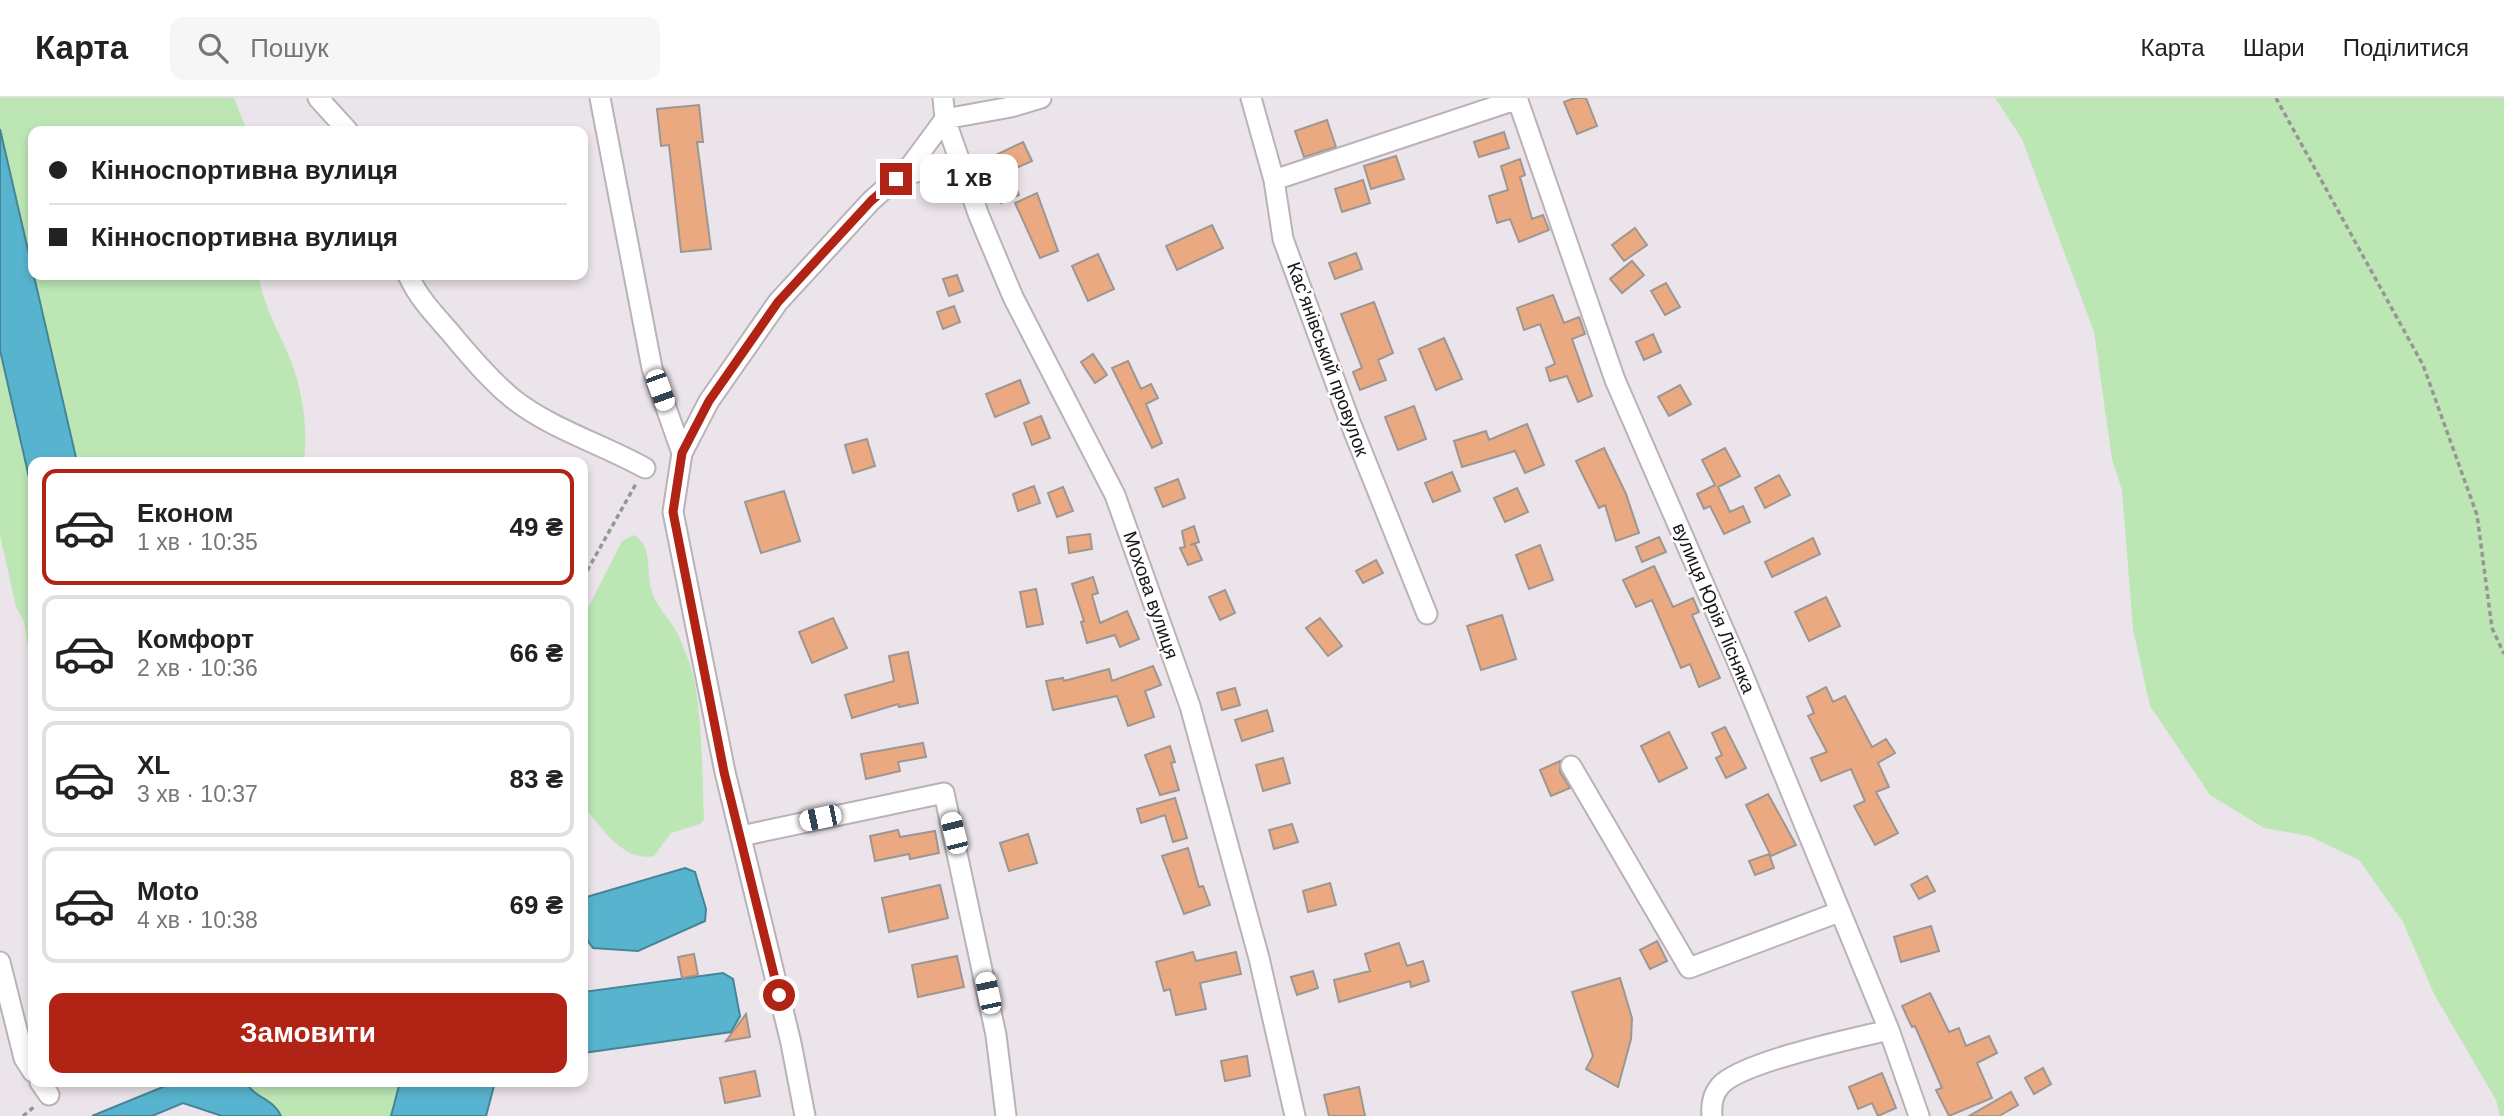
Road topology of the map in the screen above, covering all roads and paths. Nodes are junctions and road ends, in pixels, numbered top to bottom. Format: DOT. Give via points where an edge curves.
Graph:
graph roads {
  1 [pos="318,98"];
  2 [pos="600,98"];
  3 [pos="943,98"];
  4 [pos="1041,98"];
  5 [pos="1251,98"];
  6 [pos="2276,98"];
  7 [pos="1517,99"];
  8 [pos="945,119"];
  9 [pos="343,126"];
  10 [pos="896,179"];
  11 [pos="1274,180"];
  12 [pos="968,183"];
  13 [pos="410,280"];
  14 [pos="682,453"];
  15 [pos="645,468"];
  16 [pos="588,569"];
  17 [pos="1427,614"];
  18 [pos="2504,654"];
  19 [pos="1571,766"];
  20 [pos="741,836"];
  21 [pos="1839,912"];
  22 [pos="0,962"];
  23 [pos="1889,1030"];
  24 [pos="28,1064"];
  25 [pos="805,1116"];
  26 [pos="1006,1116"];
  27 [pos="1295,1116"];
  28 [pos="1712,1116"];
  29 [pos="1919,1116"];
  1 -- 9 [label="street"];
  2 -- 14 [label="street" via="652,368"];
  3 -- 8 [label="street, Мохова вулиця"];
  4 -- 8 [label="street"];
  5 -- 11 [label="street, Касʼянівський провулок"];
  6 -- 18 [label="path" via="2423,365 2477,515 2492,628"];
  7 -- 11 [label="street"];
  7 -- 21 [label="street, вулиця Юрія Лісняка" via="1615,380 1738,663"];
  8 -- 10 [label="street"];
  8 -- 12 [label="street, Мохова вулиця"];
  10 -- 12 [label="street" via="929,170 947,171"];
  10 -- 14 [label="street" via="778,302 709,401"];
  11 -- 17 [label="street, Касʼянівський провулок" via="1288,252"];
  12 -- 27 [label="street, Мохова вулиця" via="1013,297 1115,495 1176,666 1259,958"];
  13 -- 15 [label="street" via="416,293 512,398 582,439"];
  14 -- 20 [label="street" via="673,512"];
  15 -- 16 [label="path"];
  19 -- 21 [label="street" via="1689,968"];
  20 -- 25 [label="street"];
  20 -- 26 [label="street" via="944,793 996,1035"];
  21 -- 23 [label="street, вулиця Юрія Лісняка"];
  22 -- 24 [label="street"];
  23 -- 28 [label="street" via="1793,1054 1727,1079 1714,1095"];
  23 -- 29 [label="street, вулиця Юрія Лісняка"];
}
